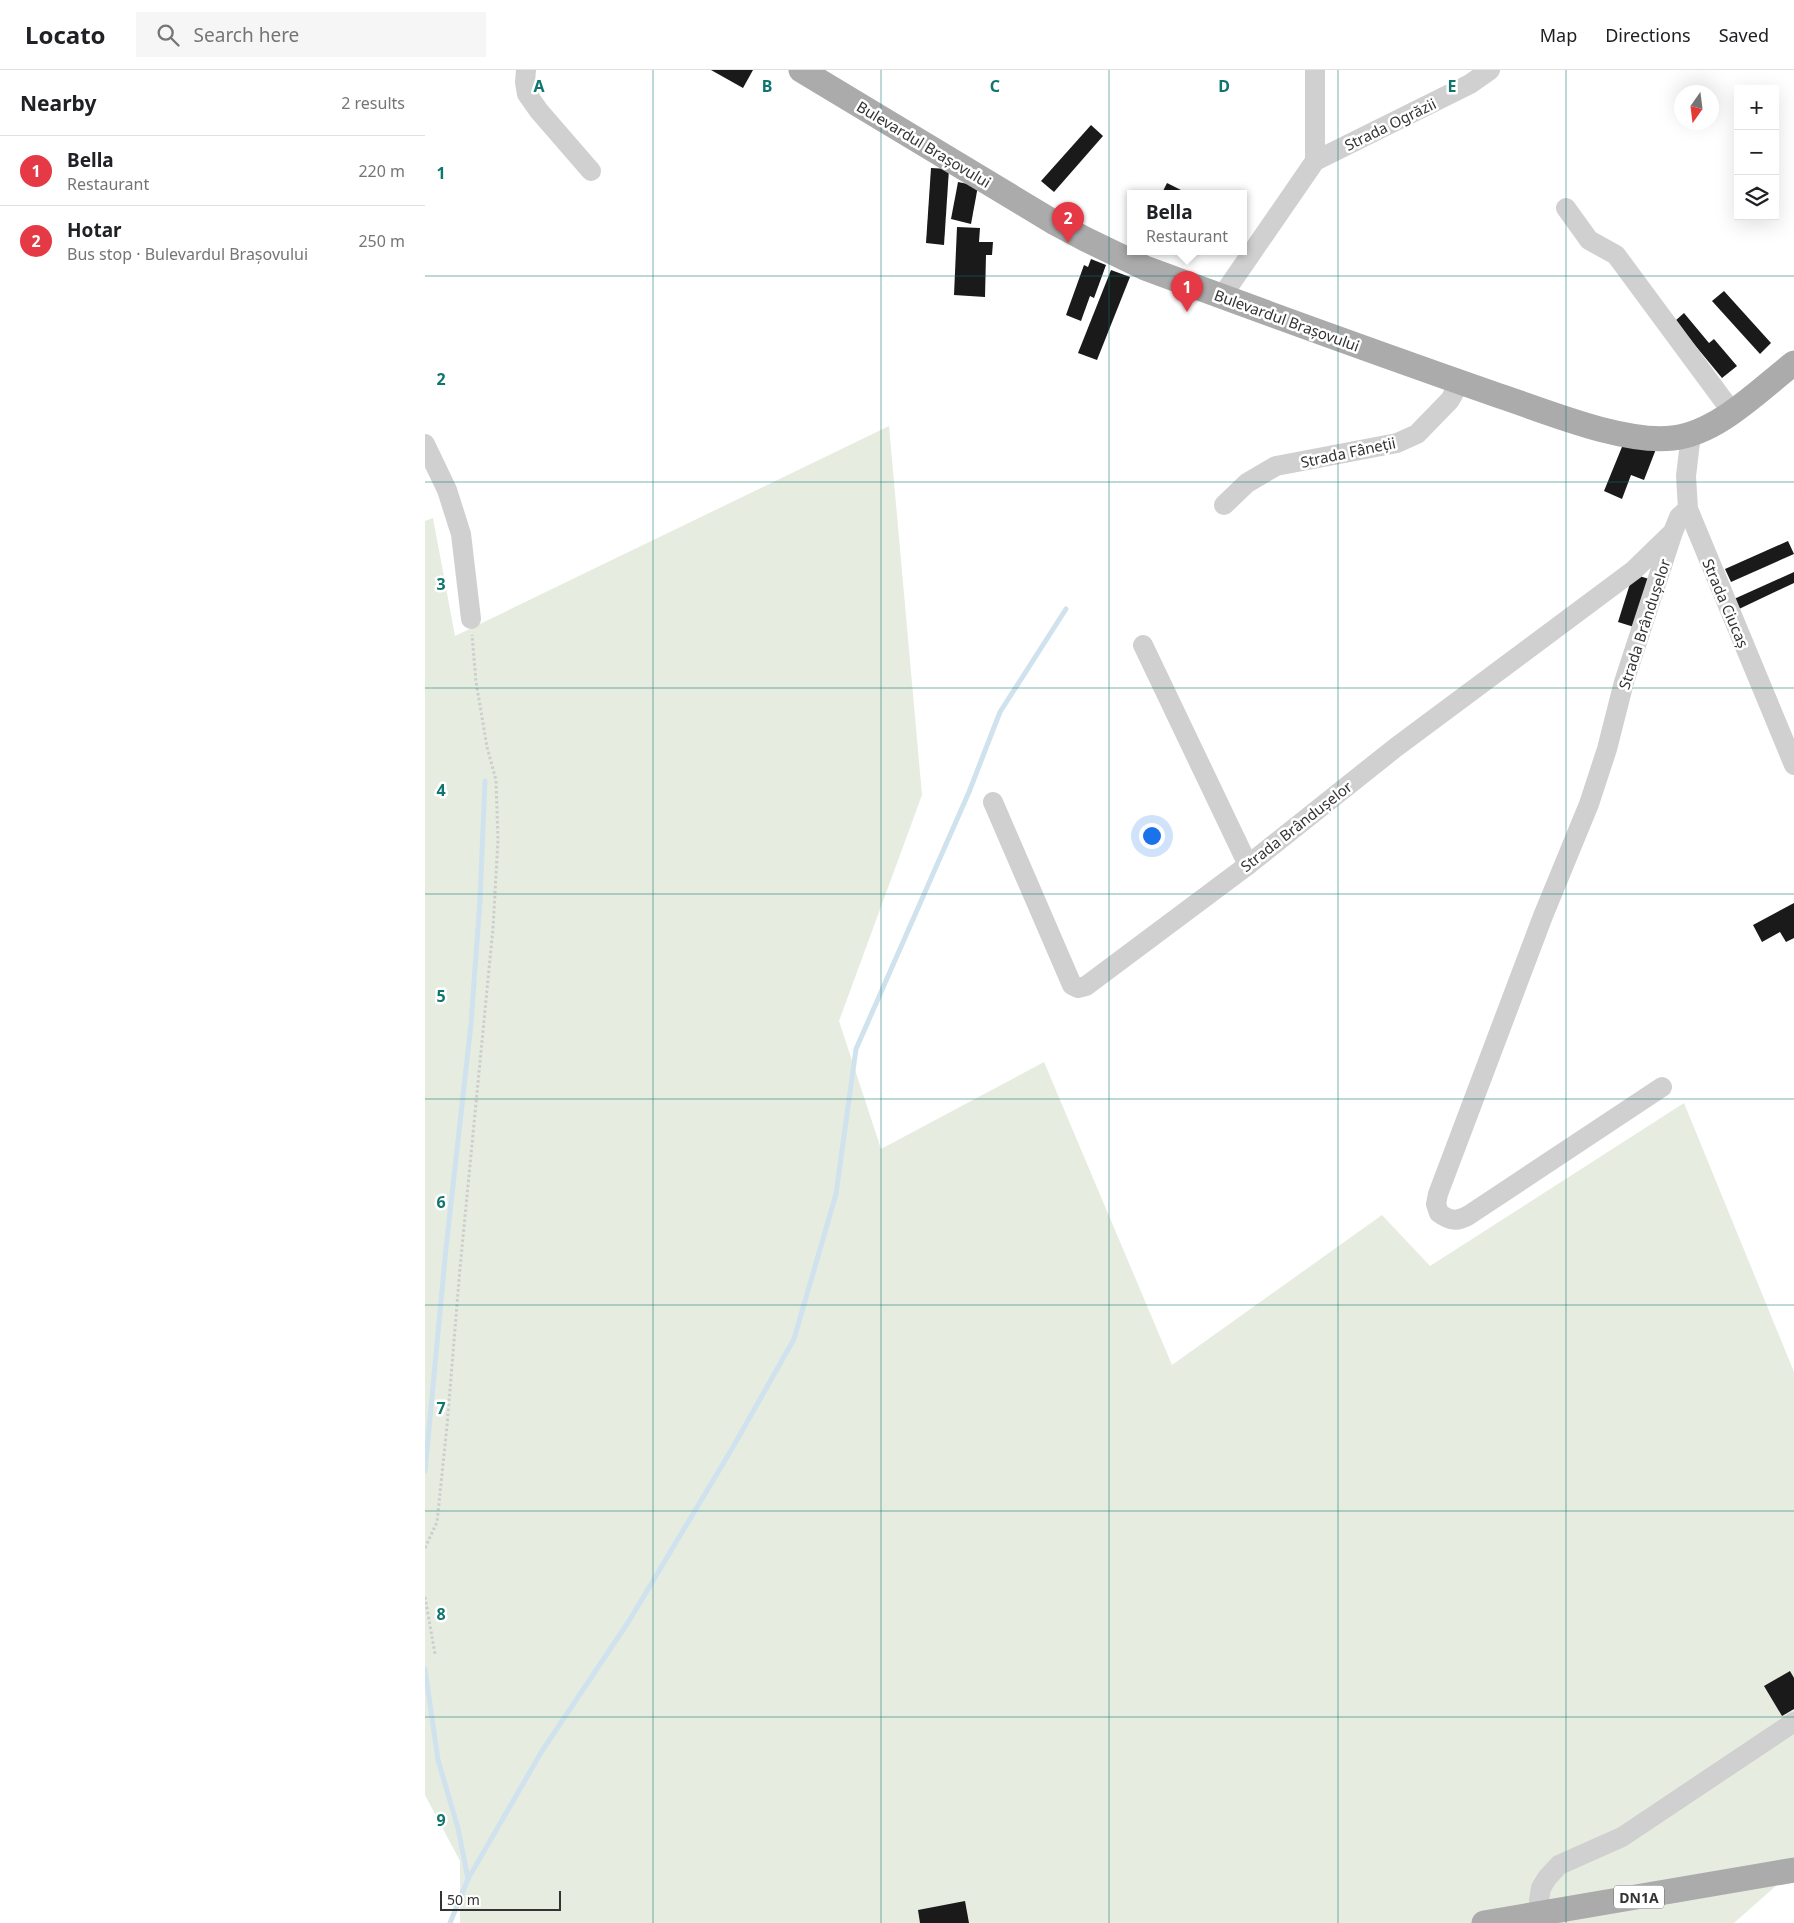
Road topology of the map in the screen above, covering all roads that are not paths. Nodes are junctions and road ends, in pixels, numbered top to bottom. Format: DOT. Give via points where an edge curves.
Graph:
graph roads {
  1 [pos="526,70"];
  2 [pos="801,70"];
  3 [pos="1315,70"];
  4 [pos="1490,70"];
  5 [pos="1315,161"];
  6 [pos="591,171"];
  7 [pos="1565,208"];
  8 [pos="1222,296"];
  9 [pos="1794,363"];
  10 [pos="1460,382"];
  11 [pos="1732,412"];
  12 [pos="1691,434"];
  13 [pos="425,444"];
  14 [pos="1224,505"];
  15 [pos="1688,508"];
  16 [pos="1673,532"];
  17 [pos="471,619"];
  18 [pos="1143,645"];
  19 [pos="1794,765"];
  20 [pos="993,802"];
  21 [pos="1248,865"];
  22 [pos="1662,1087"];
  23 [pos="1794,1722"];
  24 [pos="1794,1870"];
  25 [pos="1540,1914"];
  26 [pos="1484,1923"];
  1 -- 6 [label="street" via="527,94"];
  2 -- 8 [label="main road, Bulevardul Brașovului" via="1085,239 1145,268"];
  3 -- 5 [label="street"];
  4 -- 5 [label="street, Strada Ogrăzii" via="1470,84"];
  5 -- 8 [label="street"];
  7 -- 11 [label="street" via="1589,240 1616,255"];
  8 -- 10 [label="main road, Bulevardul Brașovului"];
  9 -- 11 [label="main road, Bulevardul Brașovului"];
  10 -- 12 [label="main road, Bulevardul Brașovului" via="1613,432 1654,438"];
  10 -- 14 [label="street, Strada Fâneții" via="1450,400 1417,434 1397,443 1276,466 1247,484"];
  11 -- 12 [label="main road, Bulevardul Brașovului"];
  12 -- 15 [label="street, Strada Ciucaș"];
  13 -- 17 [label="street" via="447,490 461,534"];
  15 -- 16 [label="street, Strada Brândușelor" via="1679,517"];
  15 -- 19 [label="street, Strada Ciucaș"];
  16 -- 21 [label="street, Strada Brândușelor" via="1634,570 1395,748"];
  16 -- 22 [label="street, Strada Brândușelor" via="1624,682 1589,804 1438,1194 1436,1204 1439,1213 1453,1221 1461,1220"];
  18 -- 21 [label="street"];
  20 -- 21 [label="street, Strada Brândușelor" via="1072,985 1079,988 1086,986"];
  23 -- 25 [label="street" via="1622,1837 1559,1865 1541,1888"];
  24 -- 25 [label="main road, DN1A"];
  25 -- 26 [label="main road, DN1A"];
}
